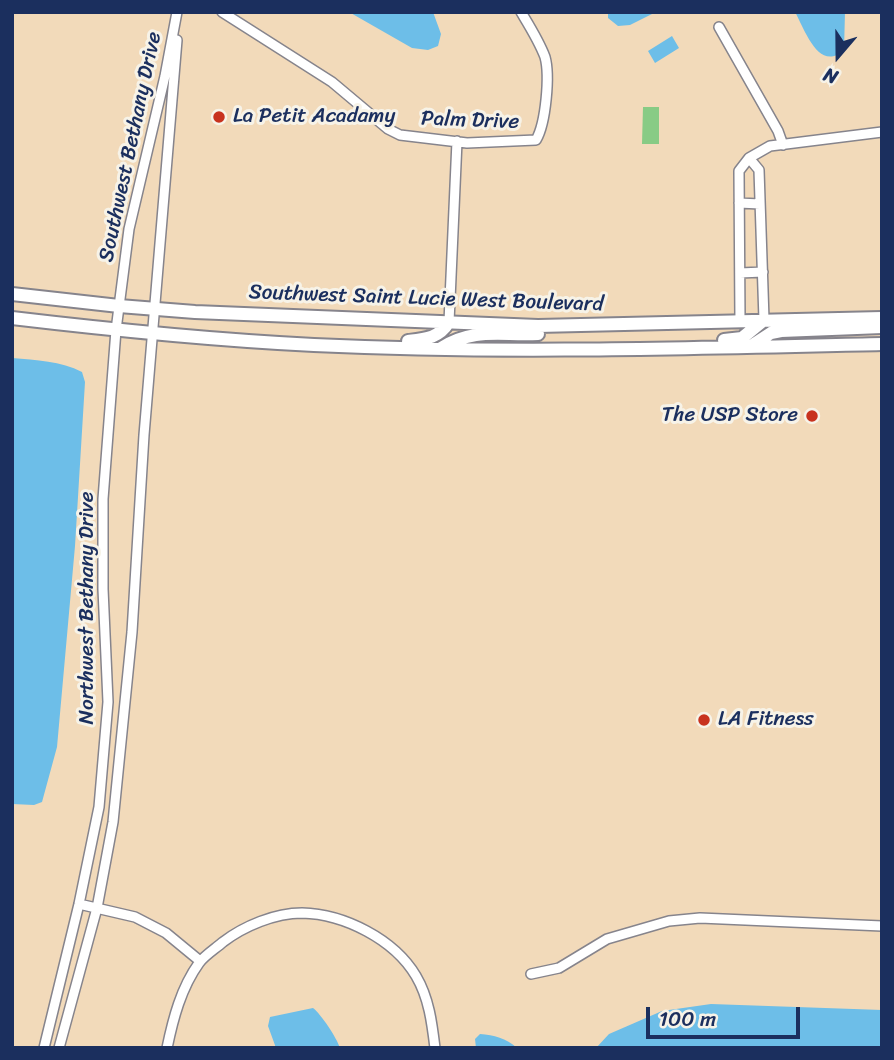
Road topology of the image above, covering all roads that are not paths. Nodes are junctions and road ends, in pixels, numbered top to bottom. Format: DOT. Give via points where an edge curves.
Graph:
graph roads {
  1 [pos="178,12"];
  2 [pos="222,12"];
  3 [pos="521,12"];
  4 [pos="719,27"];
  5 [pos="882,132"];
  6 [pos="457,142"];
  7 [pos="783,145"];
  8 [pos="749,158"];
  9 [pos="739,204"];
  10 [pos="760,204"];
  11 [pos="762,272"];
  12 [pos="740,273"];
  13 [pos="12,294"];
  14 [pos="119,306"];
  15 [pos="154,309"];
  16 [pos="12,318"];
  17 [pos="882,318"];
  18 [pos="764,320"];
  19 [pos="449,322"];
  20 [pos="740,322"];
  21 [pos="589,325"];
  22 [pos="882,327"];
  23 [pos="116,330"];
  24 [pos="153,334"];
  25 [pos="882,344"];
  26 [pos="841,345"];
  27 [pos="366,346"];
  28 [pos="751,347"];
  29 [pos="440,348"];
  30 [pos="675,348"];
  31 [pos="882,352"];
  32 [pos="79,904"];
  33 [pos="97,908"];
  34 [pos="882,926"];
  35 [pos="200,961"];
  36 [pos="531,974"];
  37 [pos="44,1048"];
  38 [pos="59,1048"];
  39 [pos="166,1048"];
  40 [pos="435,1048"];
  1 -- 14 [label="street, Southwest Bethany Drive" via="128,229"];
  1 -- 15 [label="street, Southwest Bethany Drive"];
  2 -- 6 [label="street, Palm Drive" via="332,82 388,129"];
  3 -- 6 [label="street, Palm Drive" via="546,61 542,130 536,140"];
  4 -- 7 [label="street"];
  5 -- 7 [label="street"];
  6 -- 19 [label="street"];
  7 -- 8 [label="street" via="770,146"];
  8 -- 9 [label="street" via="739,171"];
  8 -- 10 [label="street" via="760,170"];
  9 -- 10 [label="street"];
  9 -- 12 [label="street"];
  10 -- 11 [label="street"];
  11 -- 12 [label="street"];
  11 -- 18 [label="street"];
  12 -- 20 [label="street"];
  13 -- 14 [label="main road, Southwest Saint Lucie West Boulevard"];
  14 -- 15 [label="main road, Southwest Saint Lucie West Boulevard"];
  14 -- 23 [label="street, Southwest Bethany Drive"];
  15 -- 19 [label="main road, Southwest Saint Lucie West Boulevard"];
  15 -- 24 [label="street, Southwest Bethany Drive"];
  16 -- 23 [label="main road"];
  17 -- 18 [label="main road, Southwest Saint Lucie West Boulevard"];
  18 -- 20 [label="main road, Southwest Saint Lucie West Boulevard"];
  18 -- 30 [label="main road" via="741,338"];
  19 -- 21 [label="main road, Southwest Saint Lucie West Boulevard"];
  19 -- 27 [label="main road" via="435,337"];
  20 -- 21 [label="main road, Southwest Saint Lucie West Boulevard"];
  21 -- 29 [label="main road" via="557,332 475,334"];
  22 -- 28 [label="main road" via="781,331"];
  23 -- 24 [label="main road"];
  23 -- 32 [label="street, Northwest Bethany Drive" via="103,499 108,702 99,807"];
  24 -- 27 [label="main road"];
  24 -- 33 [label="street, Northwest Bethany Drive" via="125,708 113,822"];
  25 -- 26 [label="main road"];
  26 -- 28 [label="main road"];
  26 -- 31 [label="main road"];
  27 -- 29 [label="main road"];
  28 -- 30 [label="main road"];
  29 -- 30 [label="main road"];
  32 -- 33 [label="street"];
  32 -- 37 [label="street, Northwest Bethany Drive"];
  33 -- 35 [label="street" via="135,917 166,933"];
  33 -- 38 [label="street, Northwest Bethany Drive"];
  34 -- 36 [label="street" via="700,918 669,921 607,939 559,968"];
  35 -- 39 [label="street" via="182,992"];
  35 -- 40 [label="street" via="235,933 273,917 302,913 356,926 401,957 415,976 428,1004"];
}
